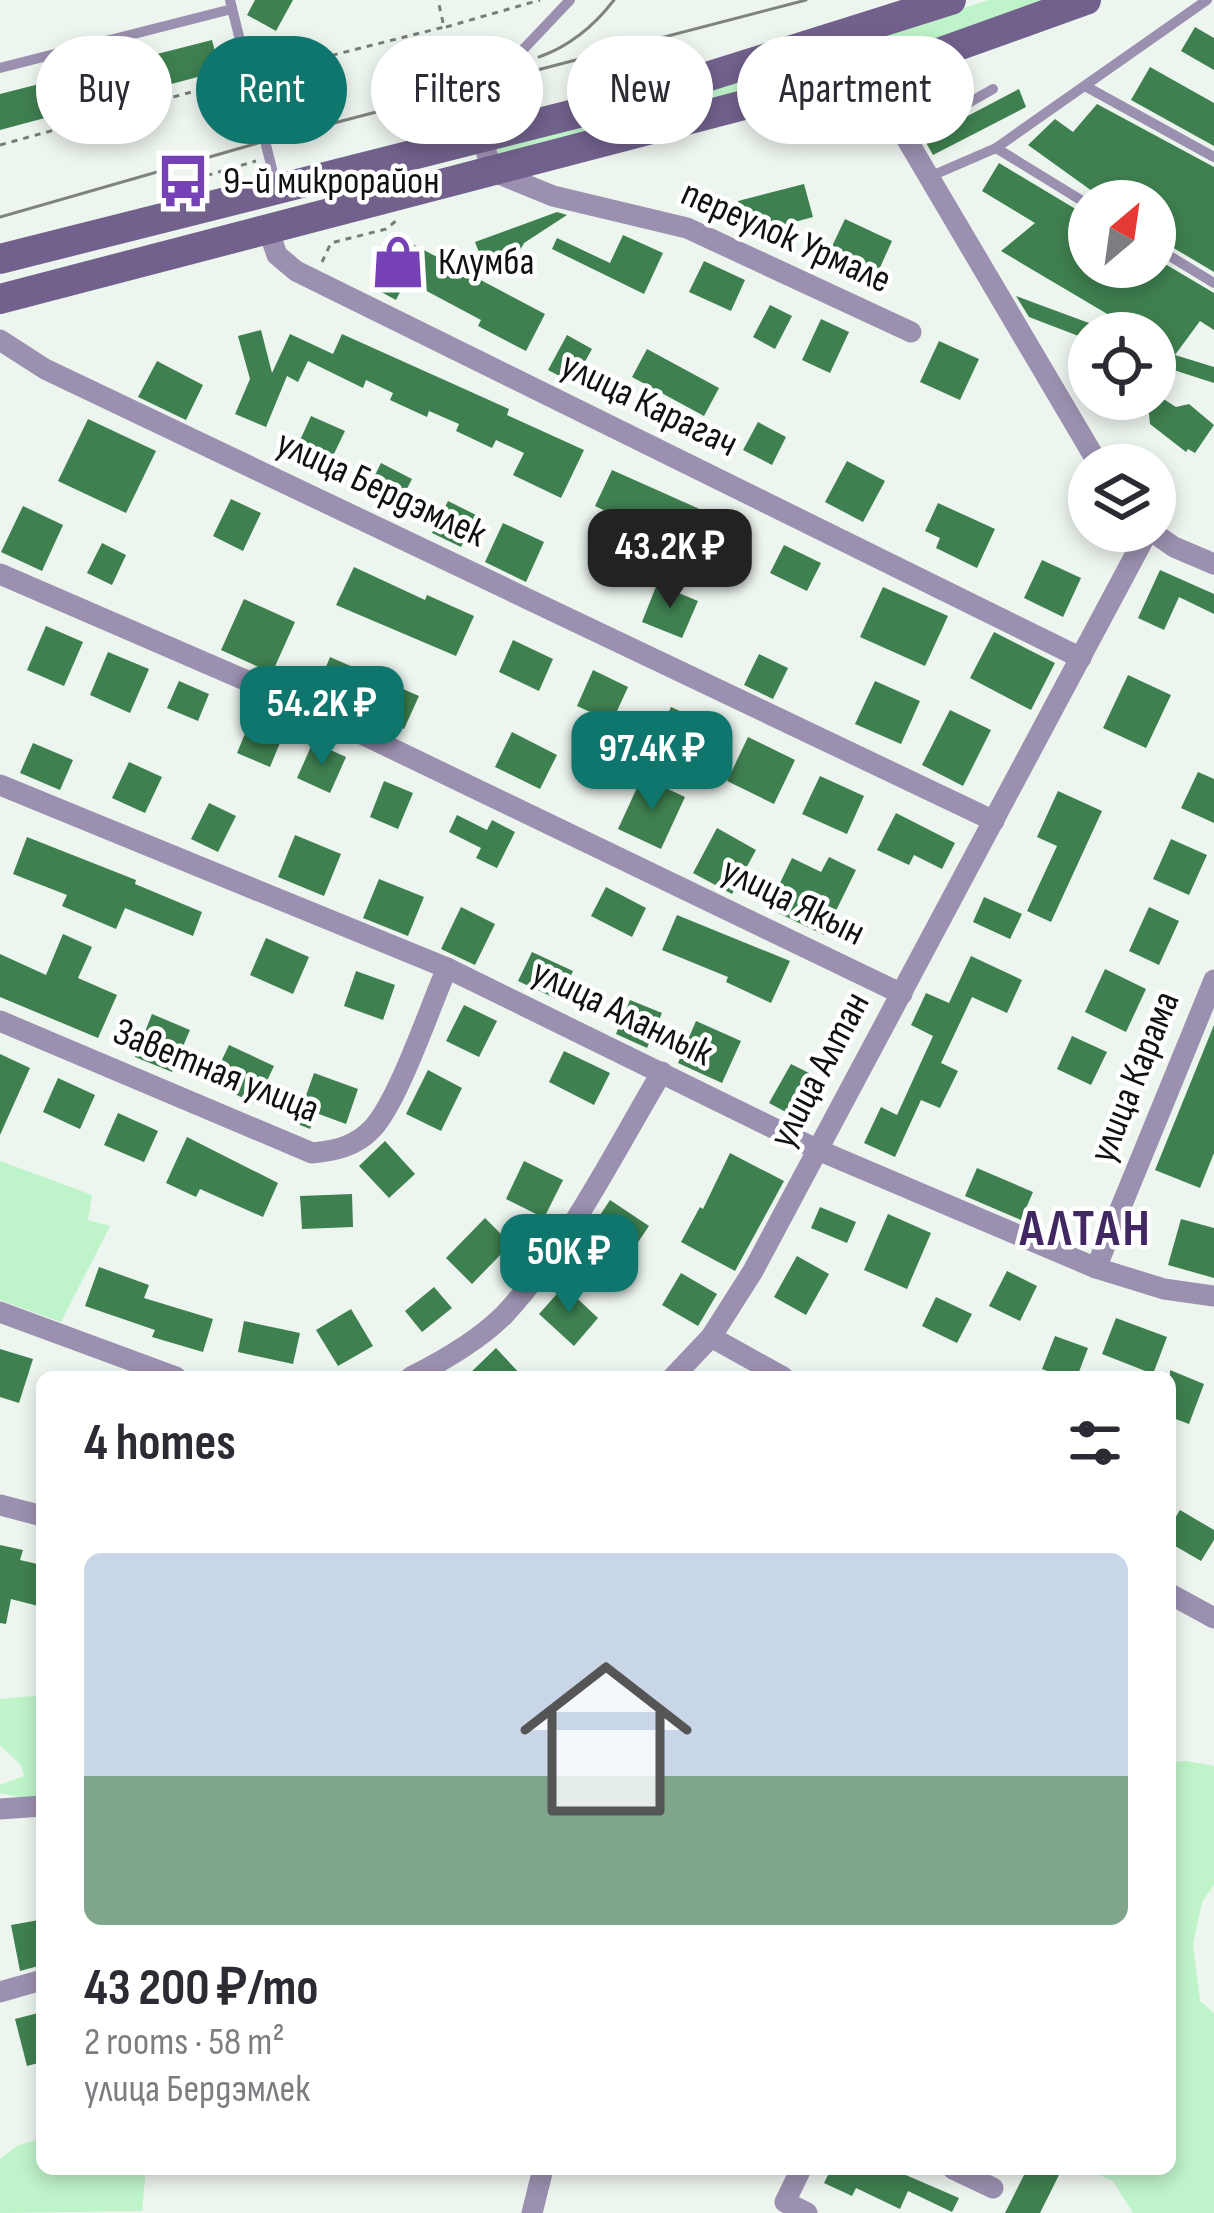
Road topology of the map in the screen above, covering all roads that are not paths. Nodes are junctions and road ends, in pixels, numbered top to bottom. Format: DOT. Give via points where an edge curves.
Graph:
graph roads {
  1 [pos="570,0"];
  2 [pos="951,0"];
  3 [pos="1085,0"];
  4 [pos="1207,0"];
  5 [pos="231,4"];
  6 [pos="536,36"];
  7 [pos="974,40"];
  8 [pos="0,68"];
  9 [pos="1085,86"];
  10 [pos="993,89"];
  11 [pos="974,100"];
  12 [pos="737,107"];
  13 [pos="543,122"];
  14 [pos="450,144"];
  15 [pos="484,144"];
  16 [pos="910,144"];
  17 [pos="996,148"];
  18 [pos="1214,157"];
  19 [pos="492,171"];
  20 [pos="929,177"];
  21 [pos="277,188"];
  22 [pos="1068,193"];
  23 [pos="268,229"];
  24 [pos="0,259"];
  25 [pos="1176,260"];
  26 [pos="1214,284"];
  27 [pos="0,299"];
  28 [pos="911,332"];
  29 [pos="0,340"];
  30 [pos="1087,444"];
  31 [pos="1176,548"];
  32 [pos="1139,552"];
  33 [pos="1214,564"];
  34 [pos="0,574"];
  35 [pos="1081,658"];
  36 [pos="0,785"];
  37 [pos="994,821"];
  38 [pos="447,968"];
  39 [pos="1214,980"];
  40 [pos="902,994"];
  41 [pos="0,1022"];
  42 [pos="662,1072"];
  43 [pos="818,1150"];
  44 [pos="1096,1268"];
  45 [pos="1214,1296"];
  46 [pos="0,1312"];
  47 [pos="711,1336"];
  48 [pos="160,1371"];
  49 [pos="423,1371"];
  50 [pos="679,1371"];
  51 [pos="772,1371"];
  52 [pos="0,1505"];
  53 [pos="36,1514"];
  54 [pos="1176,1597"];
  55 [pos="1214,1618"];
  56 [pos="36,1806"];
  57 [pos="0,1809"];
  58 [pos="36,1982"];
  59 [pos="0,1992"];
  60 [pos="542,2175"];
  61 [pos="798,2175"];
  62 [pos="966,2175"];
  63 [pos="993,2188"];
  64 [pos="532,2213"];
  65 [pos="807,2213"];
  1 -- 6 [label="lane"];
  2 -- 13 [label="street"];
  3 -- 7 [label="street"];
  4 -- 9 [label="lane"];
  5 -- 8 [label="lane"];
  5 -- 21 [label="lane"];
  9 -- 17 [label="lane"];
  9 -- 18 [label="lane"];
  10 -- 11 [label="lane"];
  12 -- 19 [label="street"];
  14 -- 21 [label="street"];
  15 -- 19 [label="street"];
  16 -- 20 [label="street"];
  17 -- 20 [label="lane"];
  17 -- 22 [label="lane"];
  19 -- 23 [label="street"];
  19 -- 28 [label="street, переулок Урмале" via="553,196 687,228"];
  20 -- 30 [label="street"];
  21 -- 24 [label="street"];
  23 -- 27 [label="street"];
  23 -- 35 [label="street, улица Карагач" via="277,256 314,280"];
  25 -- 26 [label="lane"];
  29 -- 37 [label="street, улица Бердэмлек" via="45,369"];
  31 -- 33 [label="street"];
  32 -- 35 [label="street, улица Алтан"];
  34 -- 40 [label="street, улица Якын" via="289,699"];
  35 -- 37 [label="street, улица Алтан"];
  36 -- 38 [label="street, улица Аланлык"];
  37 -- 40 [label="street, улица Алтан"];
  38 -- 41 [label="street, Заветная улица" via="387,1107 373,1129 334,1151 313,1153"];
  38 -- 42 [label="street, улица Аланлык"];
  39 -- 44 [label="street, улица Карама"];
  40 -- 43 [label="street, улица Алтан"];
  42 -- 43 [label="street, улица Аланлык"];
  42 -- 49 [label="street" via="557,1248 502,1317"];
  43 -- 44 [label="street, улица Аланлык"];
  43 -- 47 [label="street, улица Алтан"];
  44 -- 45 [label="street, улица Аланлык"];
  46 -- 48 [label="street"];
  47 -- 50 [label="street, улица Алтан"];
  47 -- 51 [label="street"];
  52 -- 53 [label="street"];
  54 -- 55 [label="street"];
  56 -- 57 [label="street"];
  58 -- 59 [label="street"];
  60 -- 64 [label="street"];
  61 -- 65 [label="street" via="785,2201"];
  62 -- 63 [label="street"];
}
